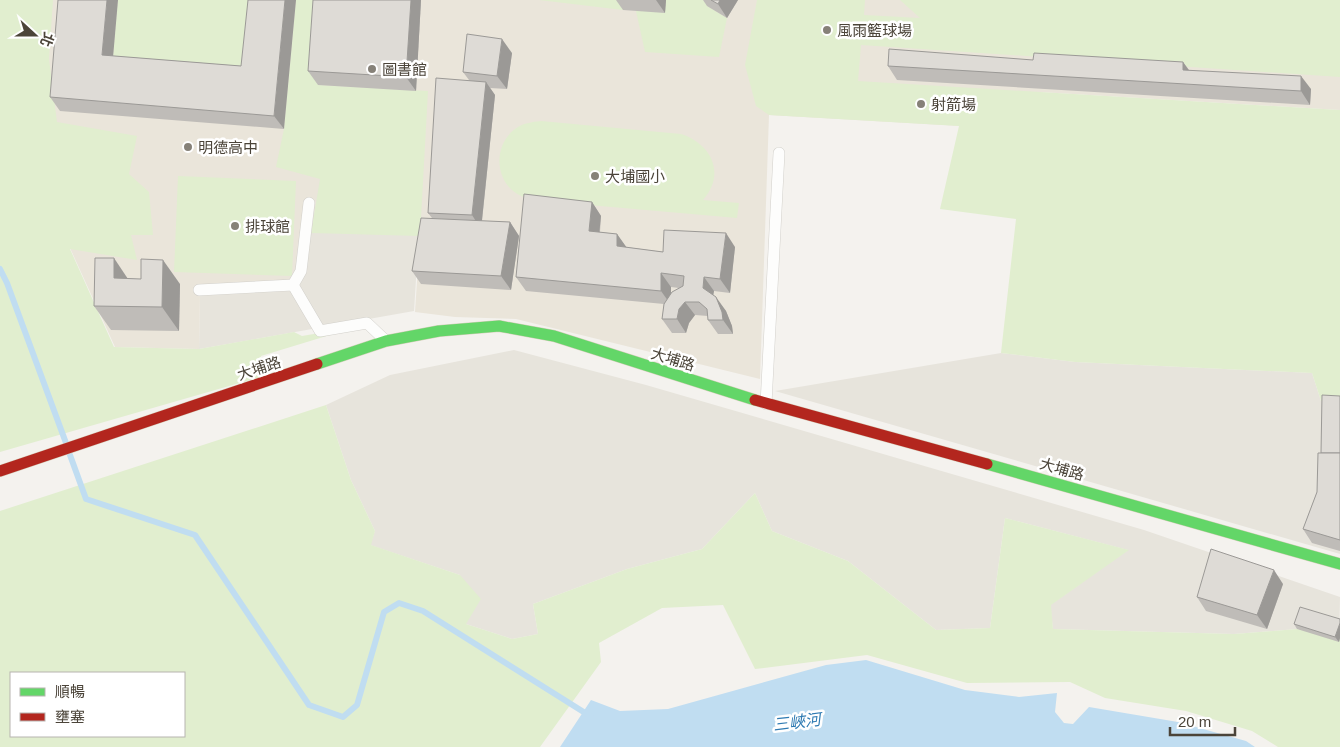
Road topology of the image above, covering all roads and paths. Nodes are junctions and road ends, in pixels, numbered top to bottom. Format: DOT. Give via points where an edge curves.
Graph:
graph roads {
  1 [pos="779,153"];
  2 [pos="308,203"];
  3 [pos="293,284"];
  4 [pos="199,290"];
  5 [pos="386,341"];
  6 [pos="766,404"];
  7 [pos="0,471"];
  8 [pos="1340,564"];
  1 -- 6 [label="lane"];
  2 -- 3 [label="lane" via="301,271"];
  3 -- 4 [label="lane"];
  3 -- 5 [label="lane" via="320,330 367,323"];
  5 -- 6 [label="main road, 大埔路" via="439,331 499,326 554,336"];
  5 -- 7 [label="main road, 大埔路"];
  6 -- 8 [label="main road, 大埔路"];
}
